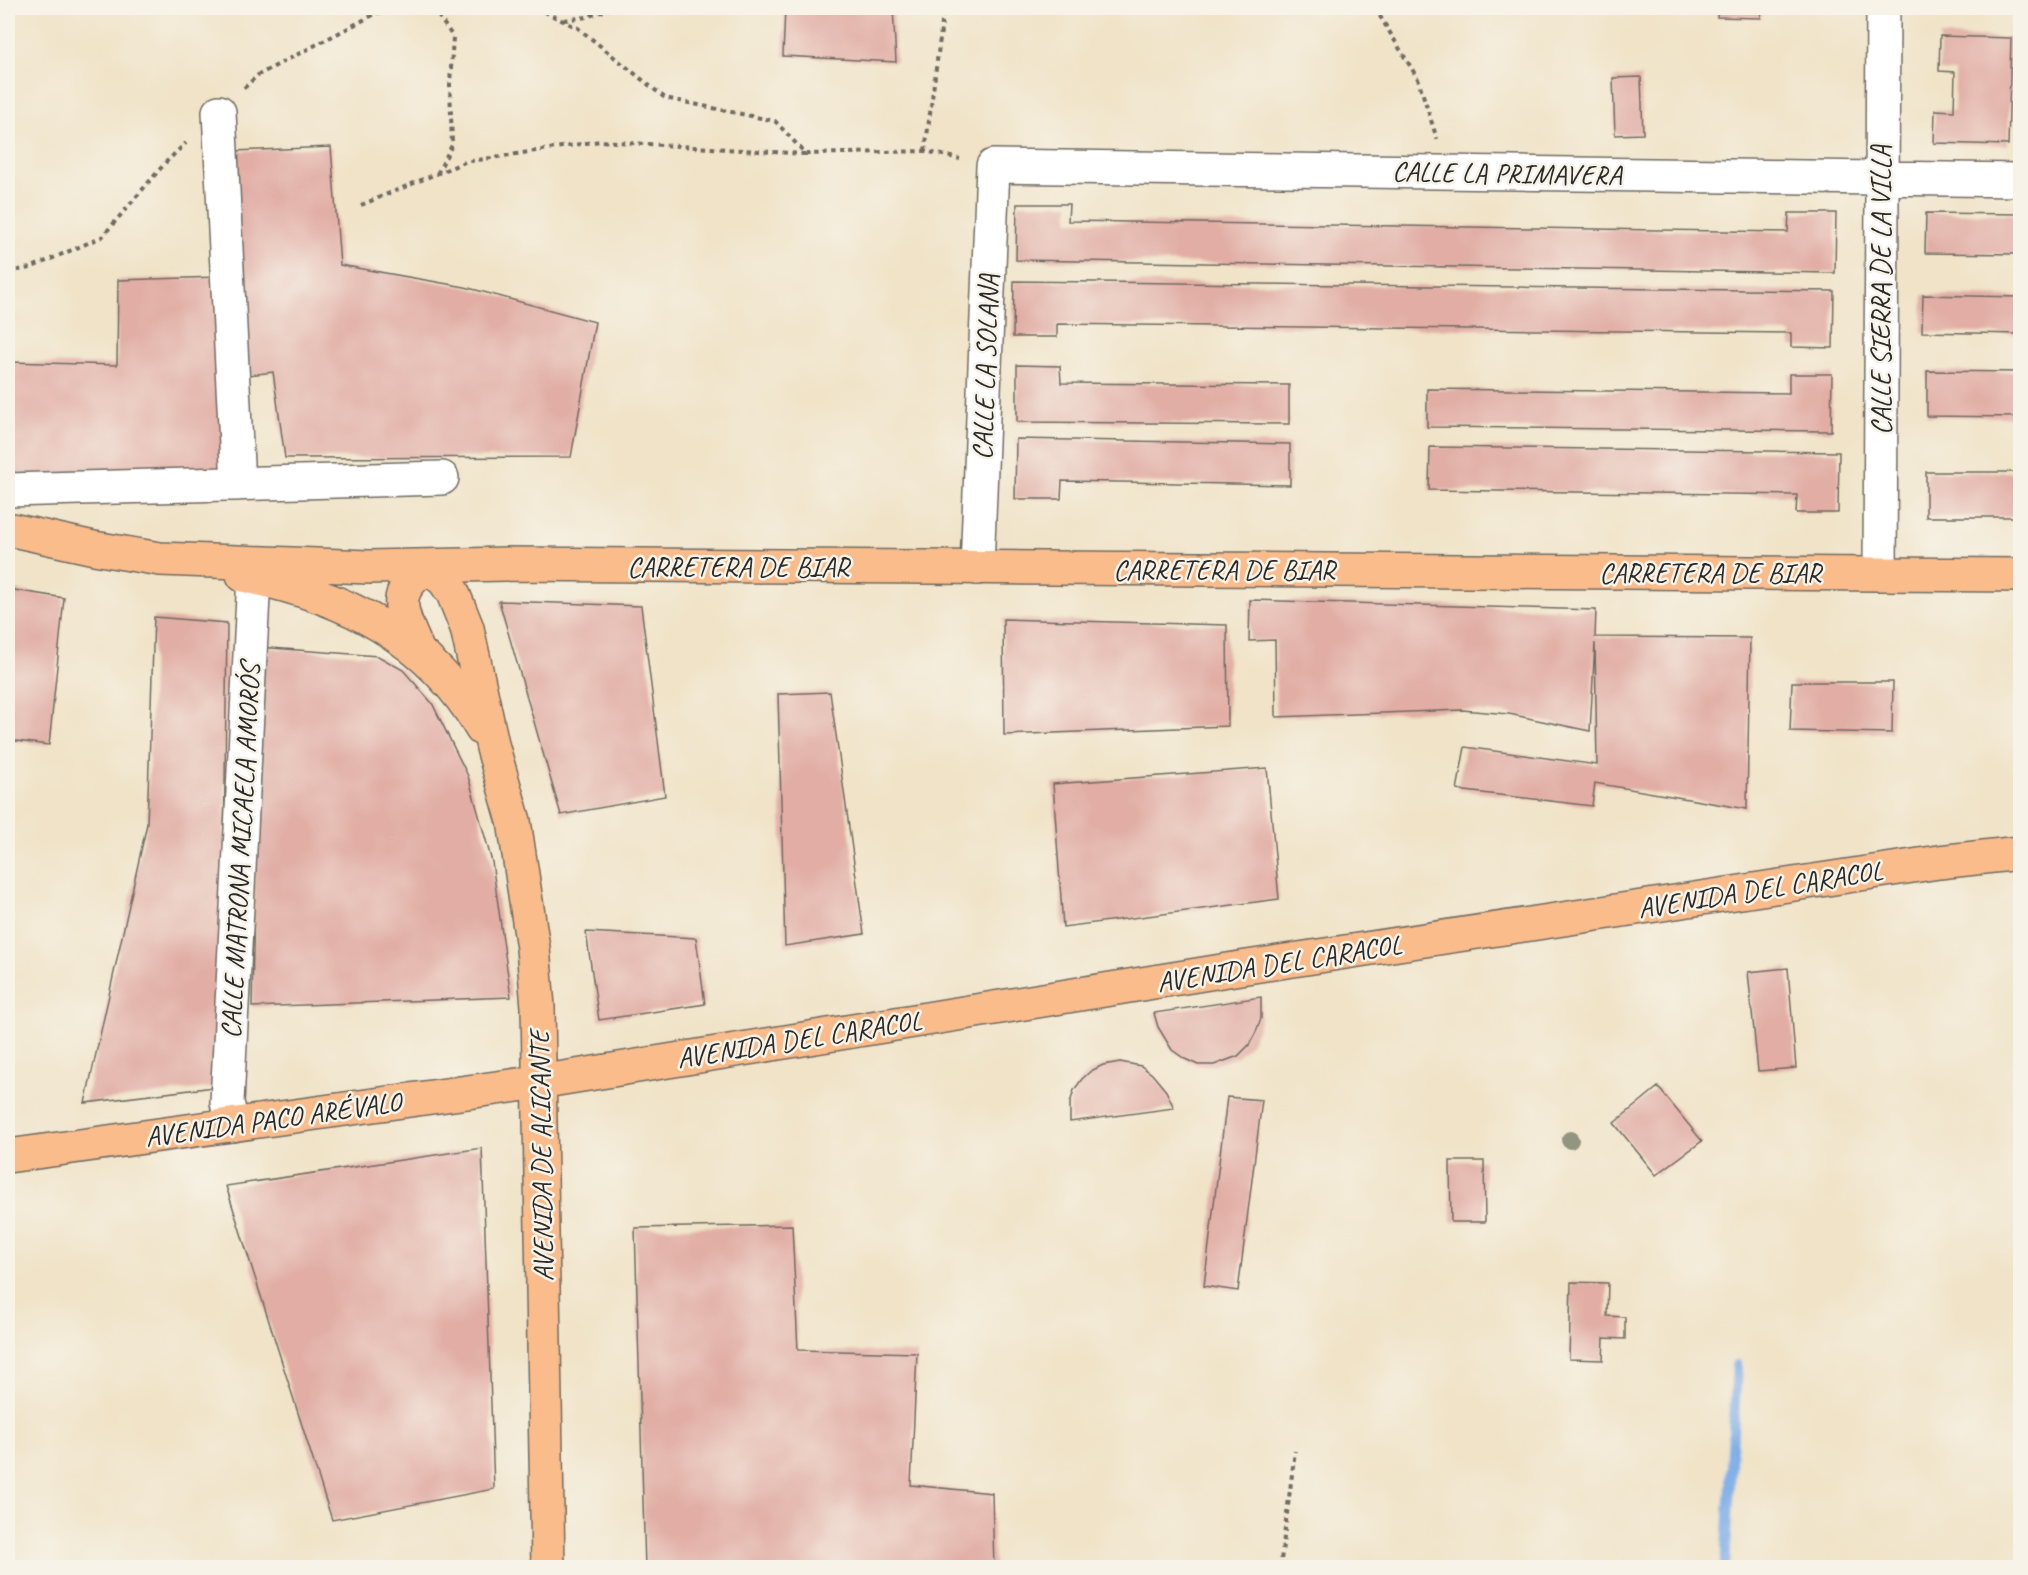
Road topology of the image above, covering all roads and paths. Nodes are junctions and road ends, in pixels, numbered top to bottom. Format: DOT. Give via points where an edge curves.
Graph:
graph roads {
  1 [pos="433,8"];
  2 [pos="536,8"];
  3 [pos="612,8"];
  4 [pos="944,8"];
  5 [pos="1375,8"];
  6 [pos="1882,8"];
  7 [pos="562,20"];
  8 [pos="219,112"];
  9 [pos="925,151"];
  10 [pos="806,154"];
  11 [pos="993,166"];
  12 [pos="1439,172"];
  13 [pos="437,174"];
  14 [pos="1881,178"];
  15 [pos="2020,180"];
  16 [pos="361,205"];
  17 [pos="442,478"];
  18 [pos="238,484"];
  19 [pos="8,489"];
  20 [pos="8,529"];
  21 [pos="160,559"];
  22 [pos="507,564"];
  23 [pos="427,567"];
  24 [pos="977,568"];
  25 [pos="1880,573"];
  26 [pos="2020,575"];
  27 [pos="254,577"];
  28 [pos="467,628"];
  29 [pos="417,649"];
  30 [pos="493,748"];
  31 [pos="2020,853"];
  32 [pos="539,1082"];
  33 [pos="232,1125"];
  34 [pos="8,1156"];
  35 [pos="1295,1450"];
  36 [pos="548,1568"];
  37 [pos="1280,1568"];
  1 -- 13 [label="path" via="453,37 452,146"];
  2 -- 7 [label="path"];
  3 -- 7 [label="path"];
  4 -- 9 [label="path"];
  5 -- 12 [label="path" via="1418,79 1440,148"];
  6 -- 14 [label="street, CALLE SIERRA DE LA VILLA"];
  7 -- 10 [label="path" via="578,28 665,98 776,121"];
  8 -- 18 [label="street"];
  9 -- 10 [label="path"];
  9 -- 11 [label="path"];
  10 -- 13 [label="path" via="600,141 465,162"];
  11 -- 12 [label="street, CALLE LA PRIMAVERA"];
  11 -- 24 [label="street, CALLE LA SOLANA"];
  12 -- 14 [label="street, CALLE LA PRIMAVERA"];
  13 -- 16 [label="path"];
  14 -- 15 [label="street, CALLE LA PRIMAVERA"];
  14 -- 25 [label="street, CALLE SIERRA DE LA VILLA"];
  17 -- 18 [label="street"];
  18 -- 19 [label="street"];
  20 -- 21 [label="main road, AVENIDA DE ALICANTE"];
  21 -- 23 [label="main road, AVENIDA DE ALICANTE"];
  21 -- 27 [label="main road, AVENIDA DE ALICANTE"];
  22 -- 23 [label="main road, CARRETERA DE BIAR"];
  22 -- 24 [label="main road, CARRETERA DE BIAR"];
  22 -- 28 [label="main road" via="483,584"];
  23 -- 28 [label="main road, AVENIDA DE ALICANTE" via="453,593"];
  23 -- 29 [label="main road, AVENIDA DE ALICANTE" via="409,583 402,599 402,614"];
  24 -- 25 [label="main road, CARRETERA DE BIAR"];
  25 -- 26 [label="main road, CARRETERA DE BIAR"];
  27 -- 29 [label="main road, AVENIDA DE ALICANTE" via="346,607"];
  27 -- 33 [label="street, CALLE MATRONA MICAELA AMORÓS" via="226,1102"];
  28 -- 30 [label="main road, AVENIDA DE ALICANTE"];
  29 -- 30 [label="main road, AVENIDA DE ALICANTE" via="449,681"];
  30 -- 32 [label="main road, AVENIDA DE ALICANTE" via="514,821 533,948"];
  31 -- 32 [label="main road, AVENIDA DEL CARACOL" via="1251,967"];
  32 -- 33 [label="main road, AVENIDA PACO ARÉVALO"];
  32 -- 36 [label="main road, AVENIDA DE ALICANTE"];
  33 -- 34 [label="main road, AVENIDA PACO ARÉVALO"];
  35 -- 37 [label="path"];
}
